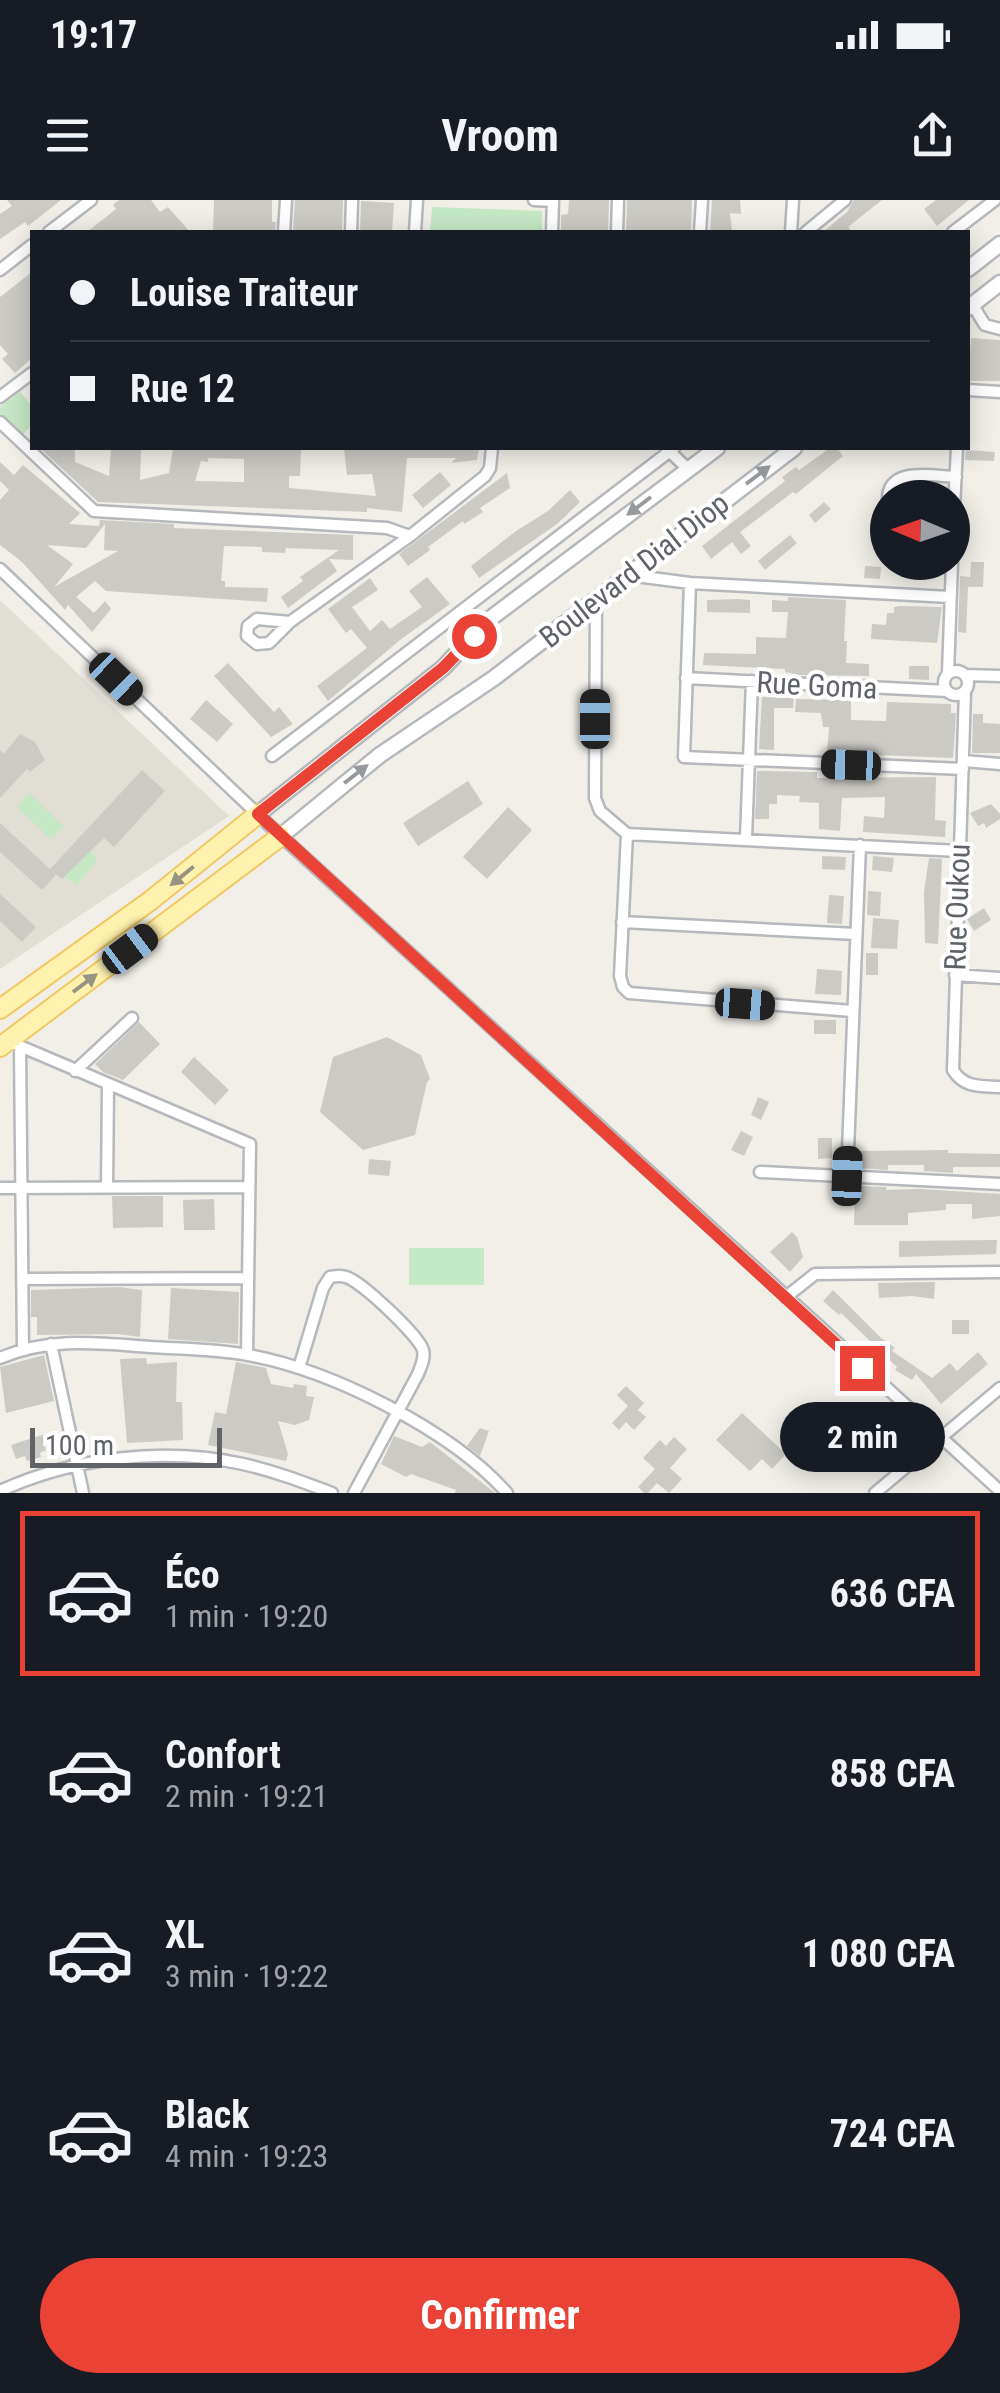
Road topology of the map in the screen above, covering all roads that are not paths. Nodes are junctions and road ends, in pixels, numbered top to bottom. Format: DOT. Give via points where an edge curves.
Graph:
graph roads {
  1 [pos="91,200"];
  2 [pos="286,200"];
  3 [pos="352,200"];
  4 [pos="416,200"];
  5 [pos="534,200"];
  6 [pos="553,200"];
  7 [pos="618,200"];
  8 [pos="702,200"];
  9 [pos="793,200"];
  10 [pos="845,200"];
  11 [pos="995,200"];
  12 [pos="52,230"];
  13 [pos="284,230"];
  14 [pos="351,230"];
  15 [pos="415,230"];
  16 [pos="552,230"];
  17 [pos="617,230"];
  18 [pos="700,230"];
  19 [pos="791,230"];
  20 [pos="808,230"];
  21 [pos="956,230"];
  22 [pos="1000,244"];
  23 [pos="30,247"];
  24 [pos="970,267"];
  25 [pos="0,270"];
  26 [pos="1000,283"];
  27 [pos="970,306"];
  28 [pos="1000,329"];
  29 [pos="28,377"];
  30 [pos="970,390"];
  31 [pos="1000,392"];
  32 [pos="0,397"];
  33 [pos="0,422"];
  34 [pos="30,446"];
  35 [pos="34,450"];
  36 [pos="492,450"];
  37 [pos="667,450"];
  38 [pos="672,450"];
  39 [pos="709,450"];
  40 [pos="791,450"];
  41 [pos="957,450"];
  42 [pos="688,469"];
  43 [pos="956,476"];
  44 [pos="895,480"];
  45 [pos="956,480"];
  46 [pos="410,536"];
  47 [pos="0,569"];
  48 [pos="628,574"];
  49 [pos="951,580"];
  50 [pos="690,583"];
  51 [pos="950,596"];
  52 [pos="596,599"];
  53 [pos="290,622"];
  54 [pos="948,673"];
  55 [pos="965,675"];
  56 [pos="1000,676"];
  57 [pos="686,678"];
  58 [pos="752,682"];
  59 [pos="947,691"];
  60 [pos="965,691"];
  61 [pos="272,756"];
  62 [pos="749,761"];
  63 [pos="1000,764"];
  64 [pos="963,765"];
  65 [pos="258,814"];
  66 [pos="627,834"];
  67 [pos="281,836"];
  68 [pos="746,838"];
  69 [pos="860,845"];
  70 [pos="958,851"];
  71 [pos="622,922"];
  72 [pos="856,934"];
  73 [pos="954,975"];
  74 [pos="1000,978"];
  75 [pos="0,1009"];
  76 [pos="852,1012"];
  77 [pos="132,1018"];
  78 [pos="9,1045"];
  79 [pos="75,1071"];
  80 [pos="108,1085"];
  81 [pos="1000,1088"];
  82 [pos="760,1172"];
  83 [pos="847,1176"];
  84 [pos="1000,1184"];
  85 [pos="249,1187"];
  86 [pos="0,1188"];
  87 [pos="22,1188"];
  88 [pos="107,1188"];
  89 [pos="1000,1272"];
  90 [pos="248,1278"];
  91 [pos="22,1279"];
  92 [pos="786,1297"];
  93 [pos="51,1344"];
  94 [pos="23,1348"];
  95 [pos="247,1354"];
  96 [pos="0,1358"];
  97 [pos="299,1368"];
  98 [pos="1000,1388"];
  99 [pos="399,1412"];
  100 [pos="940,1438"];
  101 [pos="76,1466"];
  102 [pos="0,1491"];
  103 [pos="1000,1491"];
  104 [pos="83,1493"];
  105 [pos="332,1493"];
  106 [pos="354,1493"];
  107 [pos="507,1493"];
  108 [pos="875,1493"];
  1 -- 12 [label="street"];
  2 -- 13 [label="street"];
  3 -- 14 [label="street"];
  4 -- 15 [label="street"];
  5 -- 6 [label="street"];
  6 -- 16 [label="street"];
  7 -- 17 [label="street"];
  8 -- 18 [label="street"];
  9 -- 19 [label="street"];
  10 -- 20 [label="street"];
  11 -- 21 [label="street"];
  22 -- 24 [label="street"];
  23 -- 25 [label="street"];
  26 -- 27 [label="street"];
  27 -- 28 [label="street" via="985,324"];
  29 -- 32 [label="street"];
  30 -- 31 [label="street"];
  33 -- 34 [label="street"];
  35 -- 46 [label="street" via="94,511 386,528"];
  36 -- 46 [label="street" via="485,476"];
  37 -- 61 [label="street"];
  38 -- 42 [label="street"];
  39 -- 42 [label="street, Boulevard Dial Diop"];
  48 -- 40 [label="street, Boulevard Dial Diop, one-way"];
  41 -- 43 [label="street"];
  42 -- 65 [label="street, Boulevard Dial Diop, one-way" via="486,622 443,668"];
  43 -- 44 [label="street"];
  43 -- 45 [label="street"];
  46 -- 53 [label="street"];
  47 -- 65 [label="street"];
  48 -- 50 [label="street"];
  48 -- 52 [label="street, Boulevard Dial Diop"];
  49 -- 51 [label="street"];
  50 -- 51 [label="street"];
  50 -- 57 [label="street"];
  51 -- 54 [label="street"];
  52 -- 66 [label="street" via="595,798"];
  67 -- 52 [label="street, Boulevard Dial Diop, one-way" via="380,755"];
  54 -- 55 [label="street"];
  54 -- 59 [label="street"];
  55 -- 56 [label="street"];
  55 -- 60 [label="street"];
  57 -- 58 [label="street, Rue Goma"];
  57 -- 62 [label="street" via="684,757"];
  58 -- 59 [label="street, Rue Goma"];
  58 -- 62 [label="street"];
  59 -- 60 [label="street"];
  60 -- 64 [label="street, Rue Oukou"];
  62 -- 64 [label="street"];
  62 -- 68 [label="street"];
  63 -- 64 [label="street"];
  64 -- 70 [label="street, Rue Oukou"];
  65 -- 67 [label="street"];
  65 -- 75 [label="main road, one-way" via="150,902"];
  66 -- 68 [label="street"];
  66 -- 71 [label="street"];
  78 -- 67 [label="main road, one-way"];
  67 -- 92 [label="street"];
  68 -- 69 [label="street"];
  69 -- 70 [label="street"];
  69 -- 72 [label="street"];
  70 -- 73 [label="street, Rue Oukou"];
  71 -- 72 [label="street"];
  71 -- 76 [label="street" via="620,976 623,987 638,996"];
  72 -- 76 [label="street"];
  73 -- 74 [label="street"];
  73 -- 81 [label="street, Rue Oukou" via="953,1070 970,1086"];
  76 -- 83 [label="street"];
  77 -- 79 [label="street"];
  78 -- 79 [label="street"];
  78 -- 87 [label="street"];
  79 -- 80 [label="street"];
  80 -- 85 [label="street" via="250,1144"];
  80 -- 88 [label="street"];
  82 -- 83 [label="street"];
  83 -- 84 [label="street"];
  85 -- 88 [label="street"];
  85 -- 90 [label="street"];
  86 -- 87 [label="street"];
  87 -- 88 [label="street"];
  87 -- 91 [label="street"];
  89 -- 92 [label="street" via="816,1274"];
  90 -- 91 [label="street"];
  90 -- 95 [label="street"];
  91 -- 94 [label="street"];
  92 -- 100 [label="street"];
  93 -- 94 [label="street"];
  93 -- 95 [label="street"];
  93 -- 101 [label="street"];
  94 -- 96 [label="street"];
  95 -- 97 [label="street"];
  97 -- 99 [label="street"];
  97 -- 99 [label="street" via="323,1288 330,1277 346,1277 422,1346 422,1364"];
  98 -- 100 [label="street"];
  99 -- 106 [label="street"];
  99 -- 107 [label="street" via="459,1449"];
  100 -- 103 [label="street"];
  100 -- 108 [label="street"];
  101 -- 102 [label="street"];
  101 -- 104 [label="street"];
  101 -- 105 [label="street" via="186,1457 241,1464"];
}
